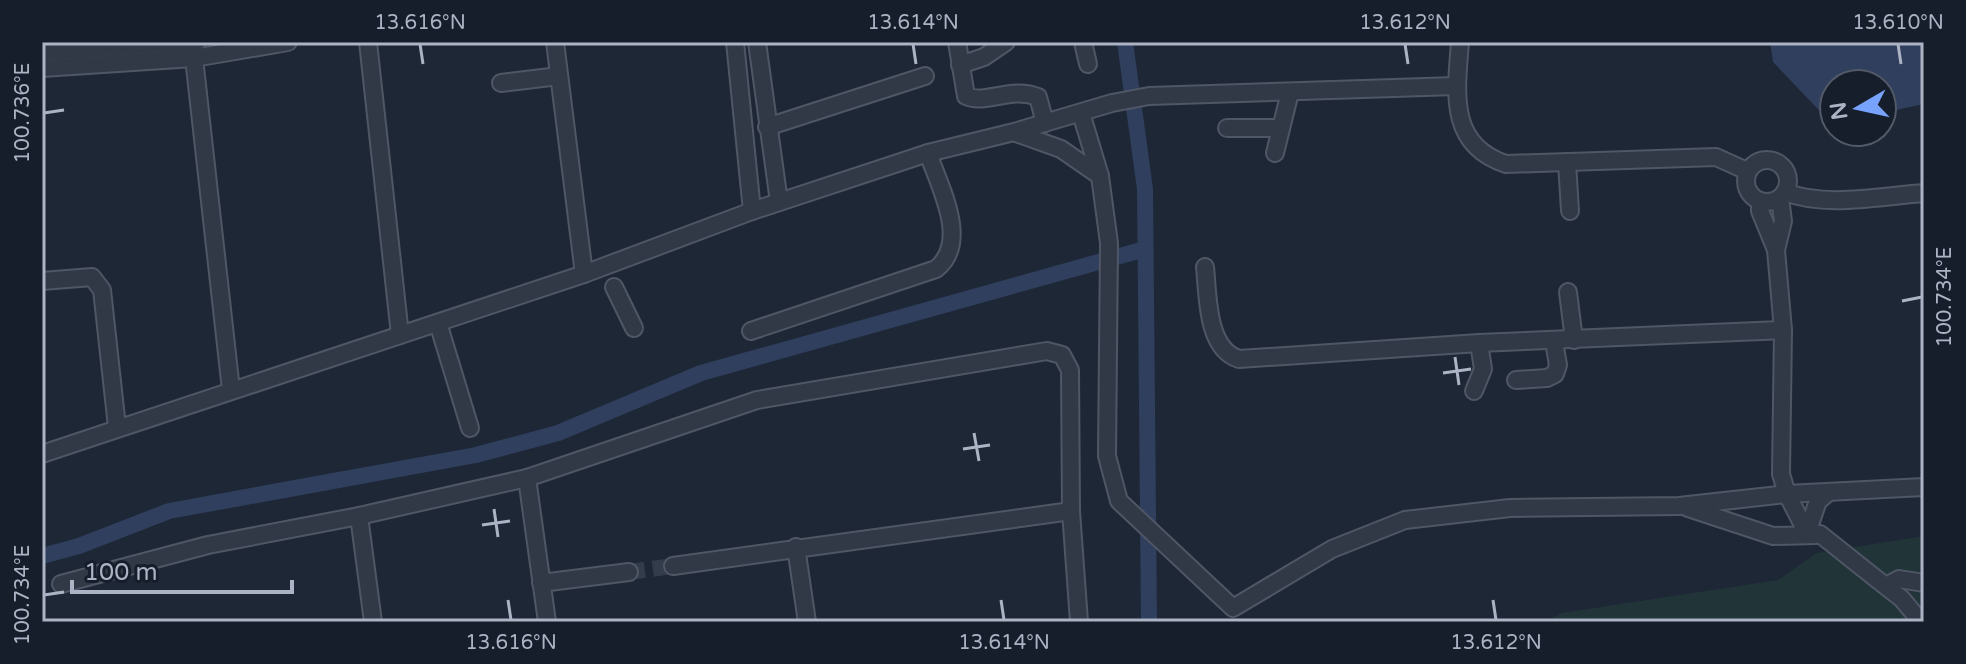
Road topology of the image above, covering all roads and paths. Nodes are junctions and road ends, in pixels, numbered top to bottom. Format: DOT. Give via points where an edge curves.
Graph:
graph roads {
  1 [pos="288,42"];
  2 [pos="368,42"];
  3 [pos="555,42"];
  4 [pos="735,42"];
  5 [pos="757,42"];
  6 [pos="957,42"];
  7 [pos="1006,42"];
  8 [pos="1083,42"];
  9 [pos="1460,42"];
  10 [pos="196,50"];
  11 [pos="42,52"];
  12 [pos="1088,64"];
  13 [pos="960,65"];
  14 [pos="42,68"];
  15 [pos="559,76"];
  16 [pos="925,76"];
  17 [pos="501,83"];
  18 [pos="1456,86"];
  19 [pos="1290,92"];
  20 [pos="1081,113"];
  21 [pos="1045,123"];
  22 [pos="767,127"];
  23 [pos="1227,128"];
  24 [pos="1280,128"];
  25 [pos="1014,132"];
  26 [pos="928,153"];
  27 [pos="1275,153"];
  28 [pos="1567,162"];
  29 [pos="1747,171"];
  30 [pos="1100,176"];
  31 [pos="1924,193"];
  32 [pos="1783,195"];
  33 [pos="1760,201"];
  34 [pos="779,202"];
  35 [pos="752,211"];
  36 [pos="1570,211"];
  37 [pos="1776,250"];
  38 [pos="1205,267"];
  39 [pos="584,274"];
  40 [pos="42,281"];
  41 [pos="614,287"];
  42 [pos="1568,292"];
  43 [pos="438,323"];
  44 [pos="634,328"];
  45 [pos="1783,330"];
  46 [pos="751,331"];
  47 [pos="400,335"];
  48 [pos="1574,340"];
  49 [pos="1554,342"];
  50 [pos="1479,343"];
  51 [pos="1516,380"];
  52 [pos="231,390"];
  53 [pos="1474,391"];
  54 [pos="117,427"];
  55 [pos="470,428"];
  56 [pos="42,454"];
  57 [pos="527,478"];
  58 [pos="1924,487"];
  59 [pos="1829,492"];
  60 [pos="1787,494"];
  61 [pos="1679,506"];
  62 [pos="1071,511"];
  63 [pos="359,516"];
  64 [pos="1813,534"];
  65 [pos="796,547"];
  66 [pos="673,566"];
  67 [pos="629,572"];
  68 [pos="541,583"];
  69 [pos="1924,583"];
  70 [pos="61,584"];
  71 [pos="1886,586"];
  72 [pos="1230,615"];
  73 [pos="373,622"];
  74 [pos="547,622"];
  75 [pos="807,622"];
  76 [pos="1079,622"];
  77 [pos="1921,622"];
  1 -- 10 [label="street"];
  2 -- 47 [label="street"];
  3 -- 15 [label="street"];
  4 -- 35 [label="street"];
  5 -- 22 [label="street"];
  6 -- 13 [label="street"];
  7 -- 13 [label="street"];
  8 -- 12 [label="street"];
  9 -- 18 [label="street"];
  10 -- 11 [label="street"];
  10 -- 14 [label="street"];
  10 -- 52 [label="street"];
  13 -- 21 [label="street" via="970,99 1009,91 1032,95 1038,97"];
  15 -- 17 [label="street"];
  15 -- 39 [label="street"];
  16 -- 22 [label="street"];
  18 -- 19 [label="street"];
  18 -- 28 [label="street" via="1469,143 1489,158 1506,164"];
  19 -- 20 [label="street" via="1149,96"];
  19 -- 24 [label="street"];
  20 -- 21 [label="street"];
  20 -- 30 [label="street"];
  21 -- 25 [label="street"];
  22 -- 34 [label="street"];
  23 -- 24 [label="street"];
  24 -- 27 [label="street"];
  25 -- 26 [label="street"];
  25 -- 30 [label="street" via="1061,149"];
  26 -- 34 [label="street"];
  26 -- 46 [label="street" via="948,212 953,244 948,259 936,269"];
  28 -- 29 [label="street" via="1716,157"];
  28 -- 36 [label="street"];
  29 -- 32 [label="street" via="1758,161 1778,162 1786,172"];
  29 -- 33 [label="street" via="1745,185"];
  30 -- 72 [label="street" via="1109,243 1107,456 1119,501"];
  31 -- 32 [label="street"];
  32 -- 33 [label="street"];
  32 -- 37 [label="street"];
  33 -- 37 [label="street"];
  34 -- 35 [label="street"];
  35 -- 39 [label="street"];
  37 -- 45 [label="street"];
  38 -- 50 [label="street" via="1218,340 1239,359"];
  39 -- 43 [label="street"];
  40 -- 54 [label="street" via="92,277 102,290"];
  41 -- 44 [label="street"];
  42 -- 48 [label="street"];
  43 -- 47 [label="street"];
  43 -- 55 [label="street"];
  45 -- 48 [label="street"];
  45 -- 60 [label="street" via="1779,444"];
  47 -- 52 [label="street"];
  48 -- 49 [label="street"];
  49 -- 50 [label="street"];
  49 -- 51 [label="street" via="1555,374"];
  50 -- 53 [label="street" via="1483,369"];
  52 -- 54 [label="street"];
  54 -- 56 [label="street"];
  57 -- 62 [label="street" via="757,400 1047,351 1062,355 1070,370"];
  57 -- 63 [label="street"];
  57 -- 68 [label="street"];
  58 -- 59 [label="street"];
  59 -- 60 [label="street"];
  59 -- 64 [label="street" via="1818,501"];
  60 -- 61 [label="street"];
  60 -- 64 [label="street"];
  61 -- 64 [label="street" via="1773,536"];
  61 -- 72 [label="street" via="1510,508 1405,520 1332,549"];
  62 -- 65 [label="street"];
  62 -- 76 [label="street"];
  63 -- 70 [label="street" via="208,545"];
  63 -- 73 [label="street"];
  64 -- 71 [label="street"];
  65 -- 66 [label="street"];
  65 -- 75 [label="street"];
  67 -- 68 [label="street"];
  68 -- 74 [label="street"];
  69 -- 71 [label="street" via="1899,579"];
  71 -- 77 [label="street"];
}
